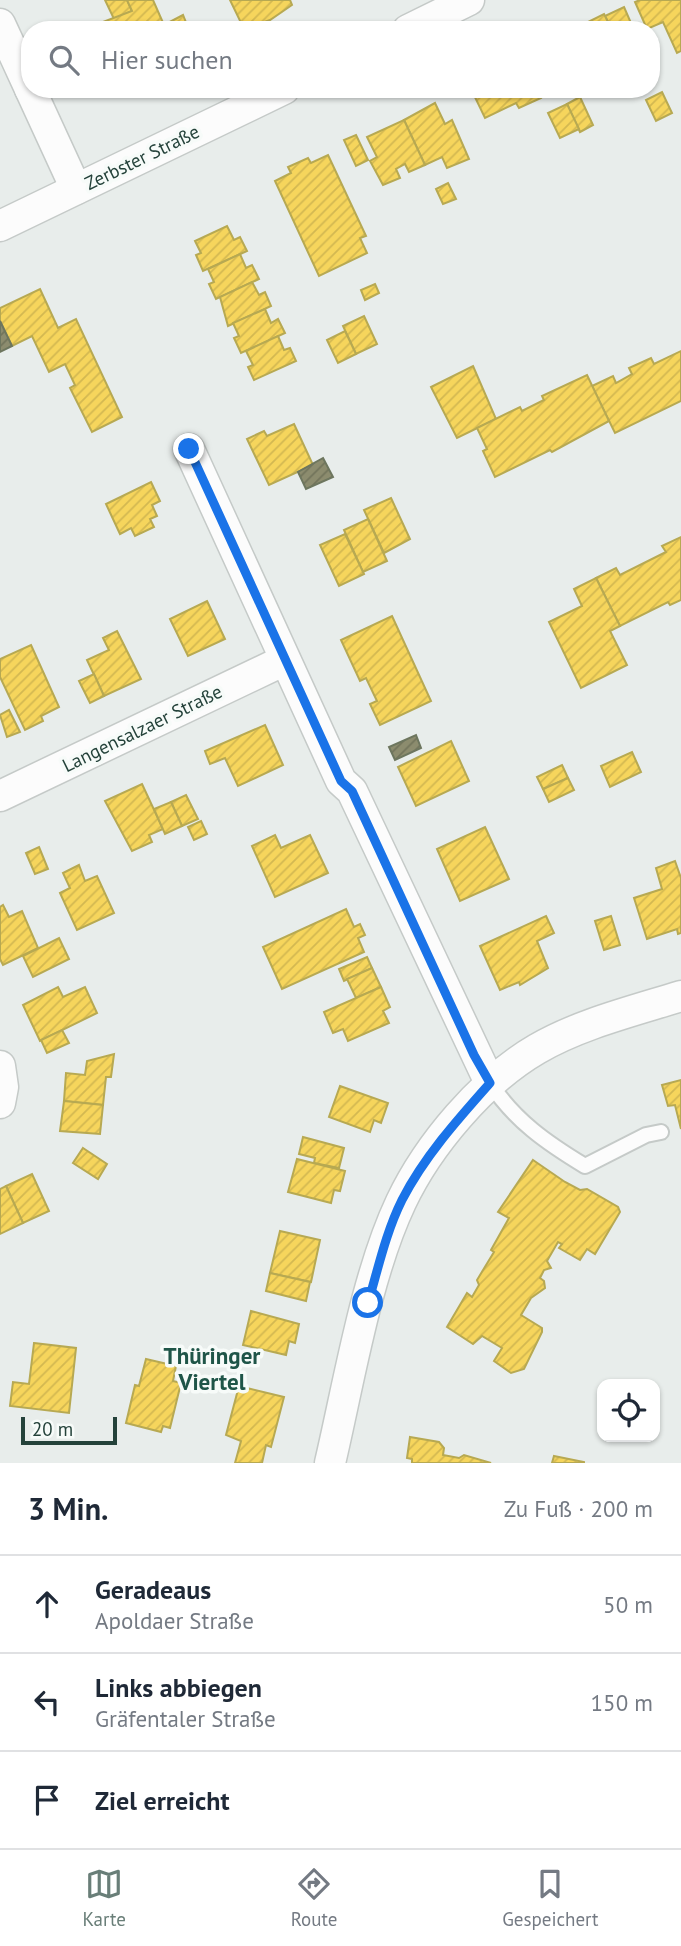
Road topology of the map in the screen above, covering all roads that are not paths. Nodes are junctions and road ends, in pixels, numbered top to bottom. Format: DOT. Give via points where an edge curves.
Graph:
graph roads {
  1 [pos="469,0"];
  2 [pos="426,21"];
  3 [pos="0,24"];
  4 [pos="21,70"];
  5 [pos="34,98"];
  6 [pos="265,98"];
  7 [pos="76,189"];
  8 [pos="0,226"];
  9 [pos="189,449"];
  10 [pos="285,660"];
  11 [pos="0,796"];
  12 [pos="681,996"];
  13 [pos="0,1066"];
  14 [pos="490,1083"];
  15 [pos="0,1103"];
  16 [pos="661,1132"];
  17 [pos="330,1463"];
  1 -- 2 [label="street"];
  3 -- 4 [label="street"];
  5 -- 7 [label="street"];
  6 -- 7 [label="street, Zerbster Straße"];
  7 -- 8 [label="street, Zerbster Straße"];
  9 -- 10 [label="street"];
  10 -- 11 [label="street, Langensalzaer Straße"];
  10 -- 14 [label="street"];
  12 -- 14 [label="street" via="538,1048"];
  13 -- 15 [label="street" via="4,1087"];
  14 -- 16 [label="lane" via="511,1112 545,1142 585,1166"];
  14 -- 17 [label="street" via="423,1164 401,1201 375,1278"];
}
